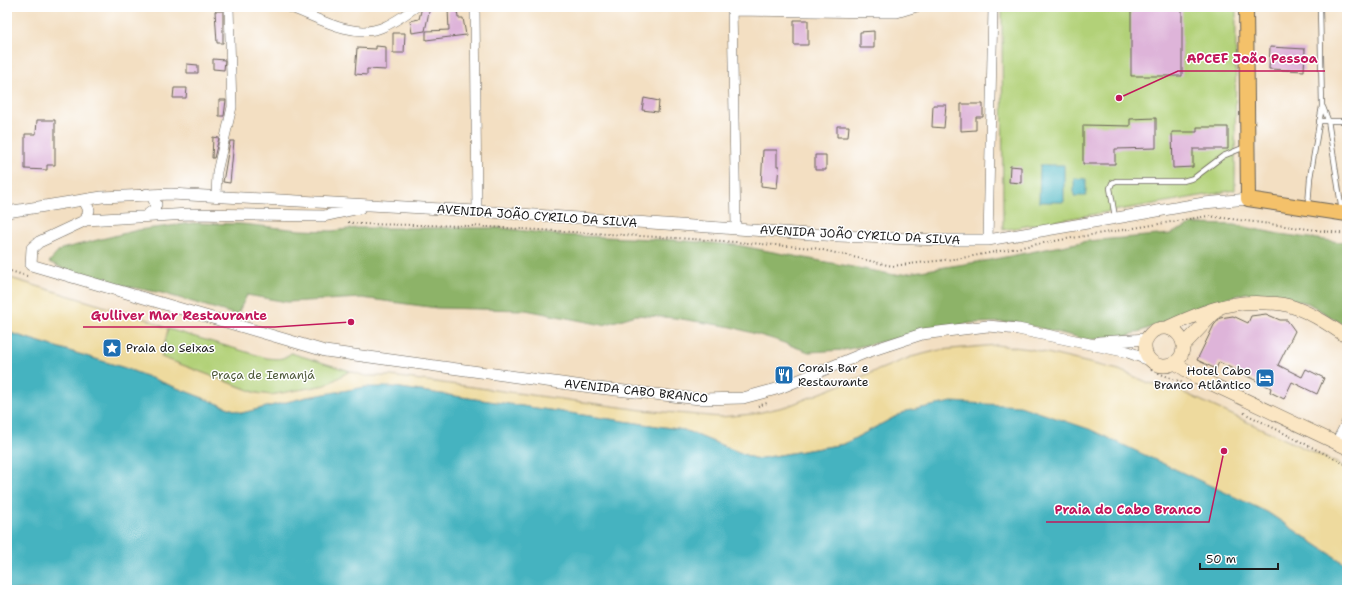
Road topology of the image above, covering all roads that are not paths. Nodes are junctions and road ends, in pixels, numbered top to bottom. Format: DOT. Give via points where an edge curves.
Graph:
graph roads {
  1 [pos="229,7"];
  2 [pos="289,7"];
  3 [pos="416,7"];
  4 [pos="475,7"];
  5 [pos="917,7"];
  6 [pos="993,7"];
  7 [pos="1246,7"];
  8 [pos="1320,7"];
  9 [pos="732,9"];
  10 [pos="1322,106"];
  11 [pos="1320,120"];
  12 [pos="1328,120"];
  13 [pos="1347,121"];
  14 [pos="1247,147"];
  15 [pos="147,194"];
  16 [pos="216,197"];
  17 [pos="1248,199"];
  18 [pos="84,200"];
  19 [pos="370,206"];
  20 [pos="1308,207"];
  21 [pos="7,212"];
  22 [pos="477,212"];
  23 [pos="1345,213"];
  24 [pos="146,216"];
  25 [pos="1116,218"];
  26 [pos="86,220"];
  27 [pos="736,228"];
  28 [pos="988,240"];
  29 [pos="1221,306"];
  30 [pos="1166,328"];
  31 [pos="1347,337"];
  32 [pos="1147,339"];
  33 [pos="1077,341"];
  34 [pos="1183,346"];
  35 [pos="1175,363"];
  36 [pos="1148,364"];
  37 [pos="1347,421"];
  38 [pos="1341,446"];
  1 -- 16 [label="street" via="232,107 217,172"];
  2 -- 3 [label="street" via="344,28 362,31 380,28"];
  4 -- 22 [label="street"];
  5 -- 9 [label="street" via="897,13"];
  6 -- 28 [label="street"];
  7 -- 14 [label="main road"];
  8 -- 10 [label="lane"];
  9 -- 27 [label="street"];
  10 -- 11 [label="lane"];
  10 -- 12 [label="lane"];
  11 -- 12 [label="lane"];
  11 -- 20 [label="lane"];
  12 -- 13 [label="lane"];
  12 -- 23 [label="lane"];
  14 -- 17 [label="main road"];
  14 -- 25 [label="lane" via="1223,156 1194,178 1183,181 1112,183 1110,188"];
  15 -- 16 [label="street, AVENIDA JOÃO CYRILO DA SILVA"];
  15 -- 18 [label="street, AVENIDA JOÃO CYRILO DA SILVA"];
  15 -- 24 [label="street" via="152,196 156,204 154,210"];
  16 -- 19 [label="street, AVENIDA JOÃO CYRILO DA SILVA"];
  17 -- 20 [label="main road, AVENIDA JOÃO CYRILO DA SILVA"];
  17 -- 25 [label="street, AVENIDA JOÃO CYRILO DA SILVA" via="1204,203"];
  18 -- 21 [label="street, AVENIDA JOÃO CYRILO DA SILVA"];
  18 -- 26 [label="street" via="89,210"];
  19 -- 22 [label="street, AVENIDA JOÃO CYRILO DA SILVA"];
  19 -- 24 [label="street, AVENIDA JOÃO CYRILO DA SILVA" via="324,216"];
  20 -- 23 [label="main road, AVENIDA JOÃO CYRILO DA SILVA"];
  22 -- 27 [label="street, AVENIDA JOÃO CYRILO DA SILVA"];
  24 -- 26 [label="street, AVENIDA JOÃO CYRILO DA SILVA"];
  25 -- 28 [label="street, AVENIDA JOÃO CYRILO DA SILVA"];
  26 -- 33 [label="street, AVENIDA CABO BRANCO" via="39,242 32,248 31,265 324,351 614,390 715,399 743,398 780,388 867,352 935,331 1003,327"];
  27 -- 28 [label="street, AVENIDA JOÃO CYRILO DA SILVA" via="938,240"];
  29 -- 30 [label="main road"];
  29 -- 31 [label="main road" via="1251,302 1295,307"];
  29 -- 34 [label="main road"];
  30 -- 32 [label="main road" via="1157,330"];
  30 -- 34 [label="main road" via="1181,338"];
  32 -- 33 [label="street"];
  32 -- 36 [label="main road" via="1145,348"];
  33 -- 36 [label="street, AVENIDA CABO BRANCO" via="1128,352"];
  34 -- 35 [label="main road" via="1181,356"];
  35 -- 36 [label="main road" via="1162,366"];
  35 -- 38 [label="main road" via="1195,376"];
  37 -- 38 [label="street"];
}
